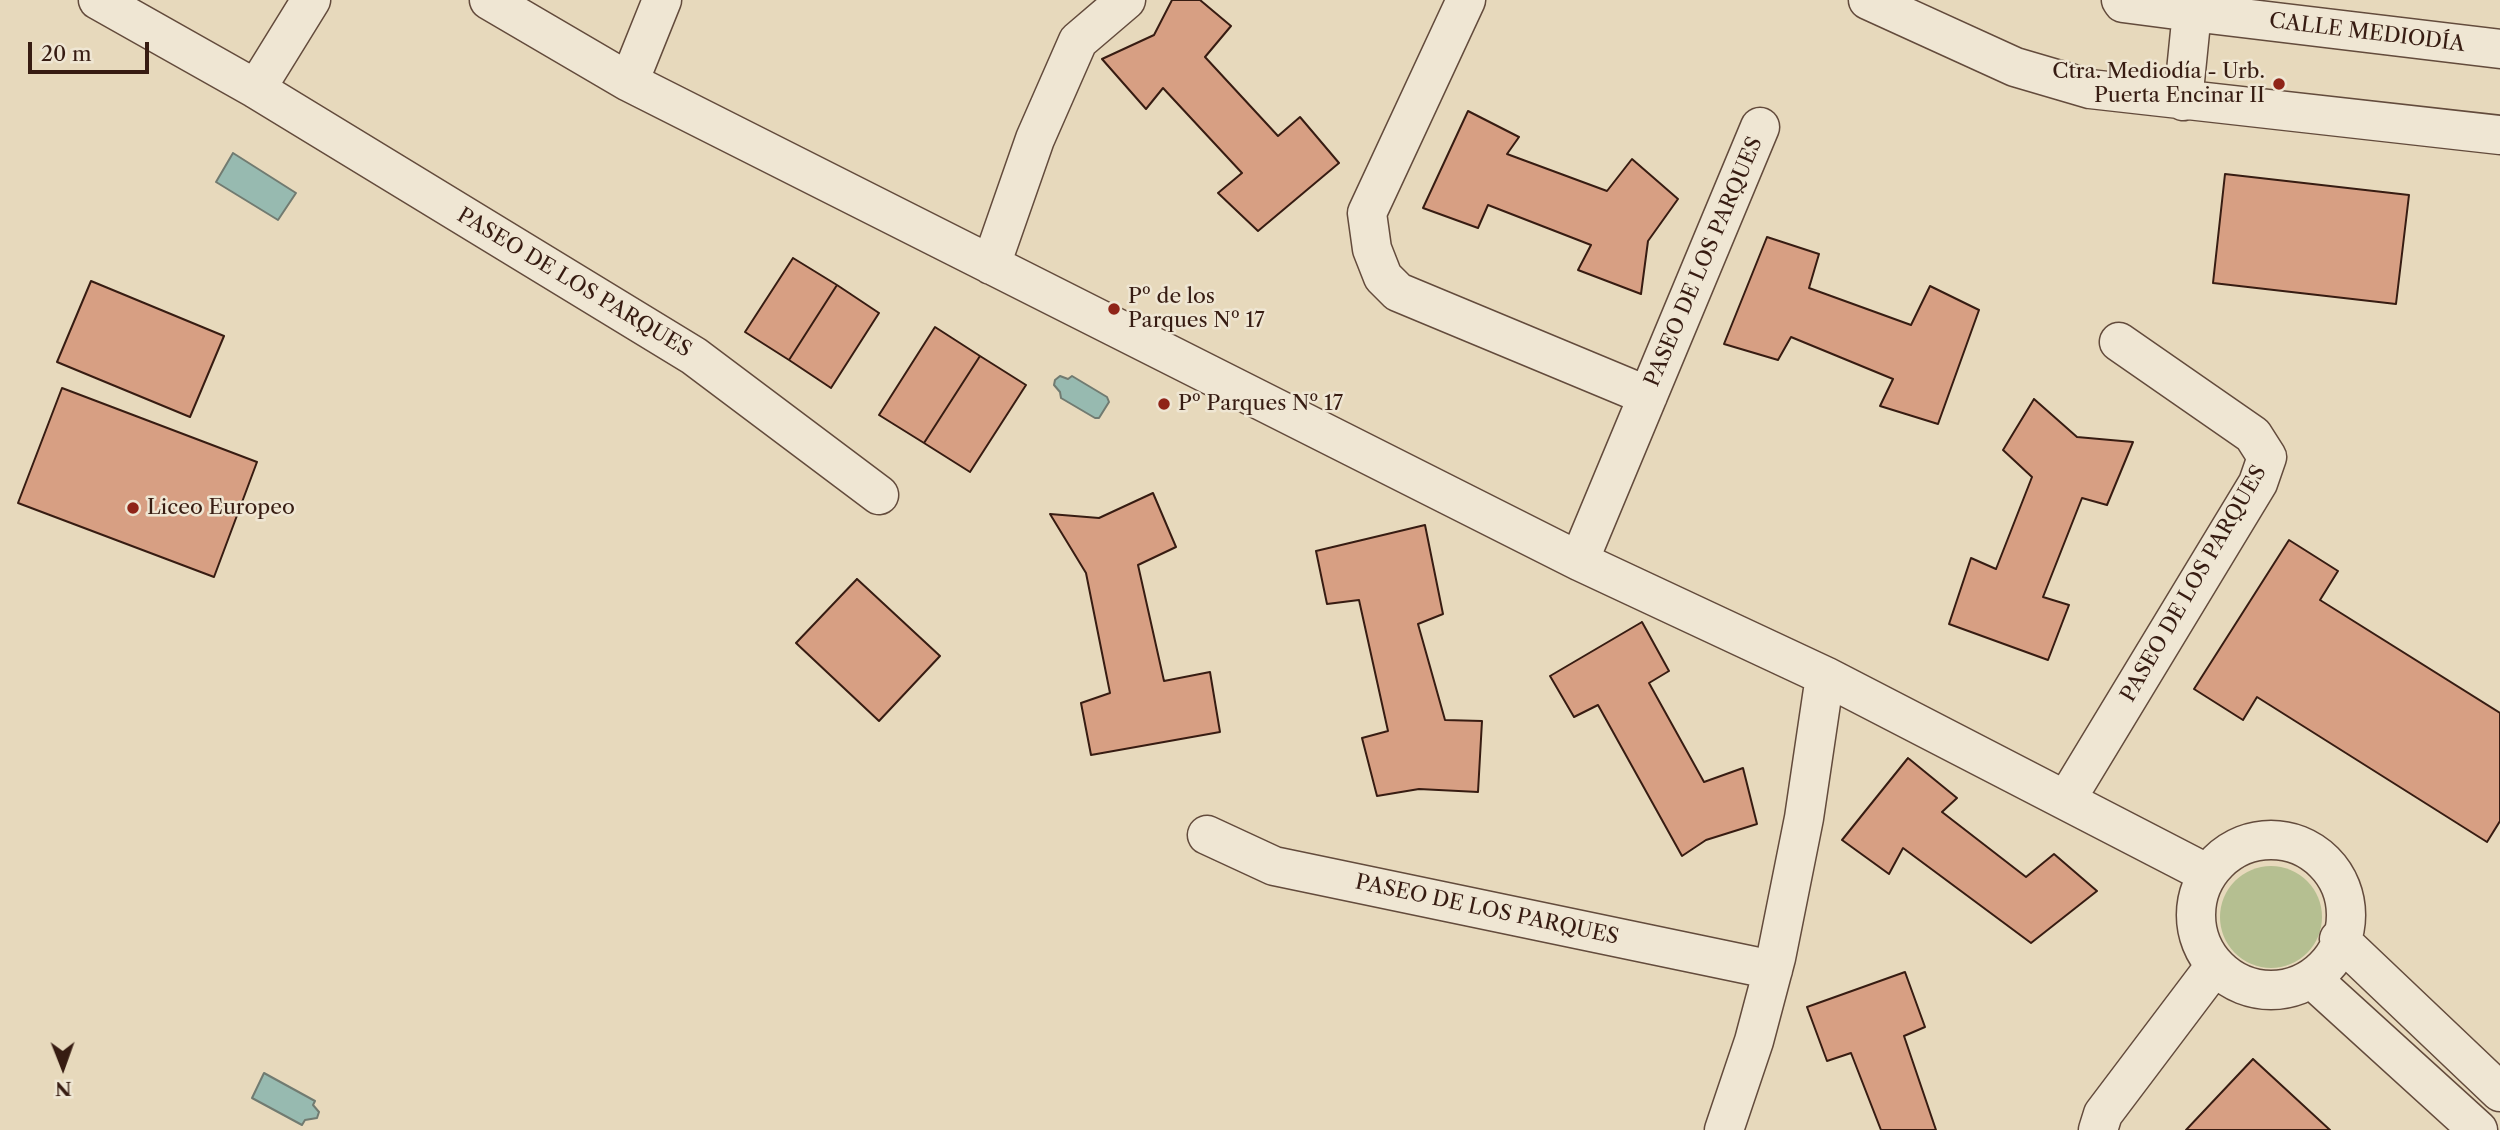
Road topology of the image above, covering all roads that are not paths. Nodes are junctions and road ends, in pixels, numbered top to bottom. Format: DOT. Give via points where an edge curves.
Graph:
graph roads {
  1 [pos="98,0"];
  2 [pos="311,0"];
  3 [pos="489,0"];
  4 [pos="662,0"];
  5 [pos="1126,0"];
  6 [pos="1466,0"];
  7 [pos="1868,0"];
  8 [pos="2121,0"];
  9 [pos="2192,12"];
  10 [pos="2500,49"];
  11 [pos="629,82"];
  12 [pos="256,89"];
  13 [pos="2183,100"];
  14 [pos="1760,127"];
  15 [pos="2500,135"];
  16 [pos="991,265"];
  17 [pos="2119,342"];
  18 [pos="1648,396"];
  19 [pos="878,495"];
  20 [pos="1579,561"];
  21 [pos="1825,676"];
  22 [pos="2066,800"];
  23 [pos="1207,835"];
  24 [pos="2206,873"];
  25 [pos="2339,939"];
  26 [pos="2214,967"];
  27 [pos="1773,970"];
  28 [pos="2312,979"];
  29 [pos="2500,1092"];
  30 [pos="1724,1130"];
  31 [pos="2098,1130"];
  32 [pos="2478,1130"];
  1 -- 12 [label="street, PASEO DE LOS PARQUES"];
  2 -- 12 [label="street"];
  3 -- 11 [label="street"];
  4 -- 11 [label="street"];
  5 -- 16 [label="street" via="1078,41 1035,139"];
  6 -- 18 [label="street, PASEO DE LOS PARQUES" via="1367,213 1372,249 1383,277 1398,292"];
  7 -- 13 [label="street" via="2015,67 2090,89"];
  8 -- 9 [label="street, CALLE MEDIODÍA"];
  9 -- 10 [label="street, CALLE MEDIODÍA"];
  9 -- 13 [label="street"];
  11 -- 16 [label="street"];
  12 -- 19 [label="street, PASEO DE LOS PARQUES" via="694,356"];
  13 -- 15 [label="street"];
  14 -- 18 [label="street, PASEO DE LOS PARQUES"];
  16 -- 20 [label="street"];
  17 -- 22 [label="street, PASEO DE LOS PARQUES" via="2253,435 2267,457 2258,483"];
  18 -- 20 [label="street, PASEO DE LOS PARQUES"];
  20 -- 21 [label="street"];
  21 -- 22 [label="street"];
  21 -- 27 [label="street" via="1804,818"];
  22 -- 24 [label="street"];
  23 -- 27 [label="street, PASEO DE LOS PARQUES" via="1274,866"];
  24 -- 25 [label="street" via="2238,846 2279,838 2317,854 2343,886 2347,927"];
  24 -- 26 [label="street" via="2194,921"];
  25 -- 28 [label="street"];
  25 -- 29 [label="street"];
  26 -- 28 [label="street" via="2241,986 2272,992"];
  26 -- 31 [label="street" via="2103,1114"];
  27 -- 30 [label="street"];
  28 -- 32 [label="street"];
}
